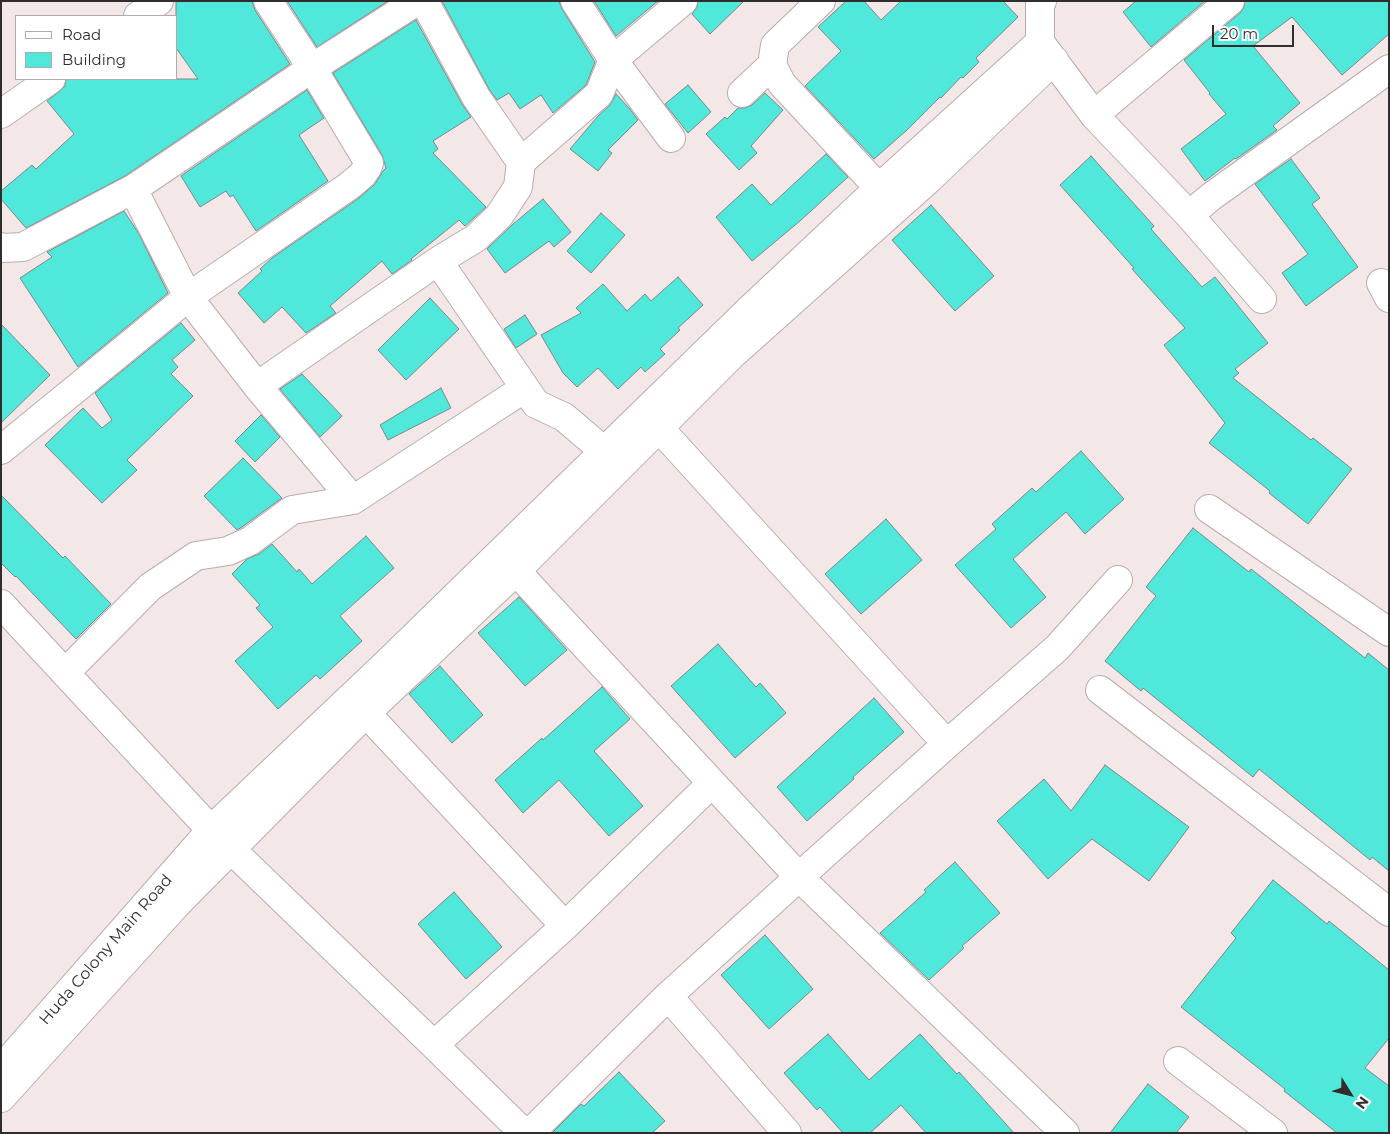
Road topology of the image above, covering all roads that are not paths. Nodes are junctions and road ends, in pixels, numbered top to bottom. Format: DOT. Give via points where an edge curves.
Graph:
graph roads {
  1 [pos="159,1"];
  2 [pos="268,1"];
  3 [pos="417,1"];
  4 [pos="424,1"];
  5 [pos="575,1"];
  6 [pos="683,1"];
  7 [pos="821,1"];
  8 [pos="1230,1"];
  9 [pos="1040,2"];
  10 [pos="139,15"];
  11 [pos="1047,51"];
  12 [pos="613,60"];
  13 [pos="772,65"];
  14 [pos="312,68"];
  15 [pos="1389,69"];
  16 [pos="50,80"];
  17 [pos="742,93"];
  18 [pos="1,114"];
  19 [pos="1094,114"];
  20 [pos="671,138"];
  21 [pos="521,162"];
  22 [pos="879,188"];
  23 [pos="133,189"];
  24 [pos="1189,215"];
  25 [pos="1,247"];
  26 [pos="438,262"];
  27 [pos="188,297"];
  28 [pos="1262,299"];
  29 [pos="258,386"];
  30 [pos="525,388"];
  31 [pos="659,428"];
  32 [pos="1,450"];
  33 [pos="612,459"];
  34 [pos="353,500"];
  35 [pos="1209,509"];
  36 [pos="508,562"];
  37 [pos="1118,580"];
  38 [pos="1,604"];
  39 [pos="1389,632"];
  40 [pos="65,673"];
  41 [pos="1100,690"];
  42 [pos="366,712"];
  43 [pos="947,744"];
  44 [pos="712,783"];
  45 [pos="210,830"];
  46 [pos="231,850"];
  47 [pos="799,877"];
  48 [pos="1389,912"];
  49 [pos="565,926"];
  50 [pos="668,996"];
  51 [pos="434,1045"];
  52 [pos="1178,1061"];
  53 [pos="1,1069"];
  54 [pos="1,1098"];
  55 [pos="524,1133"];
  56 [pos="530,1133"];
  57 [pos="787,1133"];
  58 [pos="1065,1133"];
  59 [pos="1273,1133"];
  1 -- 10 [label="street"];
  2 -- 14 [label="street"];
  3 -- 14 [label="street"];
  4 -- 21 [label="street" via="476,97"];
  5 -- 12 [label="street"];
  6 -- 12 [label="street"];
  7 -- 13 [label="street" via="775,45"];
  8 -- 19 [label="street"];
  9 -- 11 [label="street"];
  11 -- 19 [label="street"];
  11 -- 22 [label="street"];
  11 -- 31 [label="street" via="929,179 733,354"];
  12 -- 20 [label="street"];
  12 -- 21 [label="street" via="599,94"];
  13 -- 17 [label="street"];
  13 -- 22 [label="street" via="782,84"];
  14 -- 23 [label="street"];
  14 -- 27 [label="street" via="369,163 368,168 349,186"];
  15 -- 24 [label="street"];
  16 -- 18 [label="street"];
  19 -- 24 [label="street"];
  21 -- 26 [label="street" via="518,187 499,216 476,238"];
  22 -- 33 [label="street" via="749,310"];
  23 -- 25 [label="street" via="23,248"];
  23 -- 27 [label="street"];
  24 -- 28 [label="street"];
  26 -- 29 [label="street"];
  26 -- 30 [label="street"];
  27 -- 29 [label="street"];
  27 -- 32 [label="street"];
  29 -- 34 [label="street"];
  30 -- 33 [label="street" via="536,404 564,417"];
  30 -- 34 [label="street"];
  31 -- 33 [label="street"];
  31 -- 43 [label="street"];
  33 -- 36 [label="street"];
  34 -- 40 [label="street" via="292,510 250,541 228,550 196,556 150,587"];
  35 -- 39 [label="street"];
  36 -- 42 [label="street"];
  36 -- 44 [label="street"];
  36 -- 45 [label="street, Huda Colony Main Road" via="385,665"];
  37 -- 43 [label="street" via="1057,648"];
  38 -- 40 [label="street"];
  40 -- 45 [label="street"];
  41 -- 48 [label="street"];
  42 -- 46 [label="street"];
  42 -- 49 [label="street"];
  43 -- 47 [label="street"];
  44 -- 47 [label="street"];
  44 -- 49 [label="street"];
  45 -- 46 [label="street"];
  45 -- 53 [label="street, Huda Colony Main Road"];
  46 -- 51 [label="street"];
  46 -- 54 [label="street" via="176,905"];
  47 -- 50 [label="street"];
  47 -- 58 [label="street"];
  49 -- 51 [label="street"];
  50 -- 56 [label="street"];
  50 -- 57 [label="street"];
  51 -- 55 [label="street"];
  52 -- 59 [label="street"];
}
